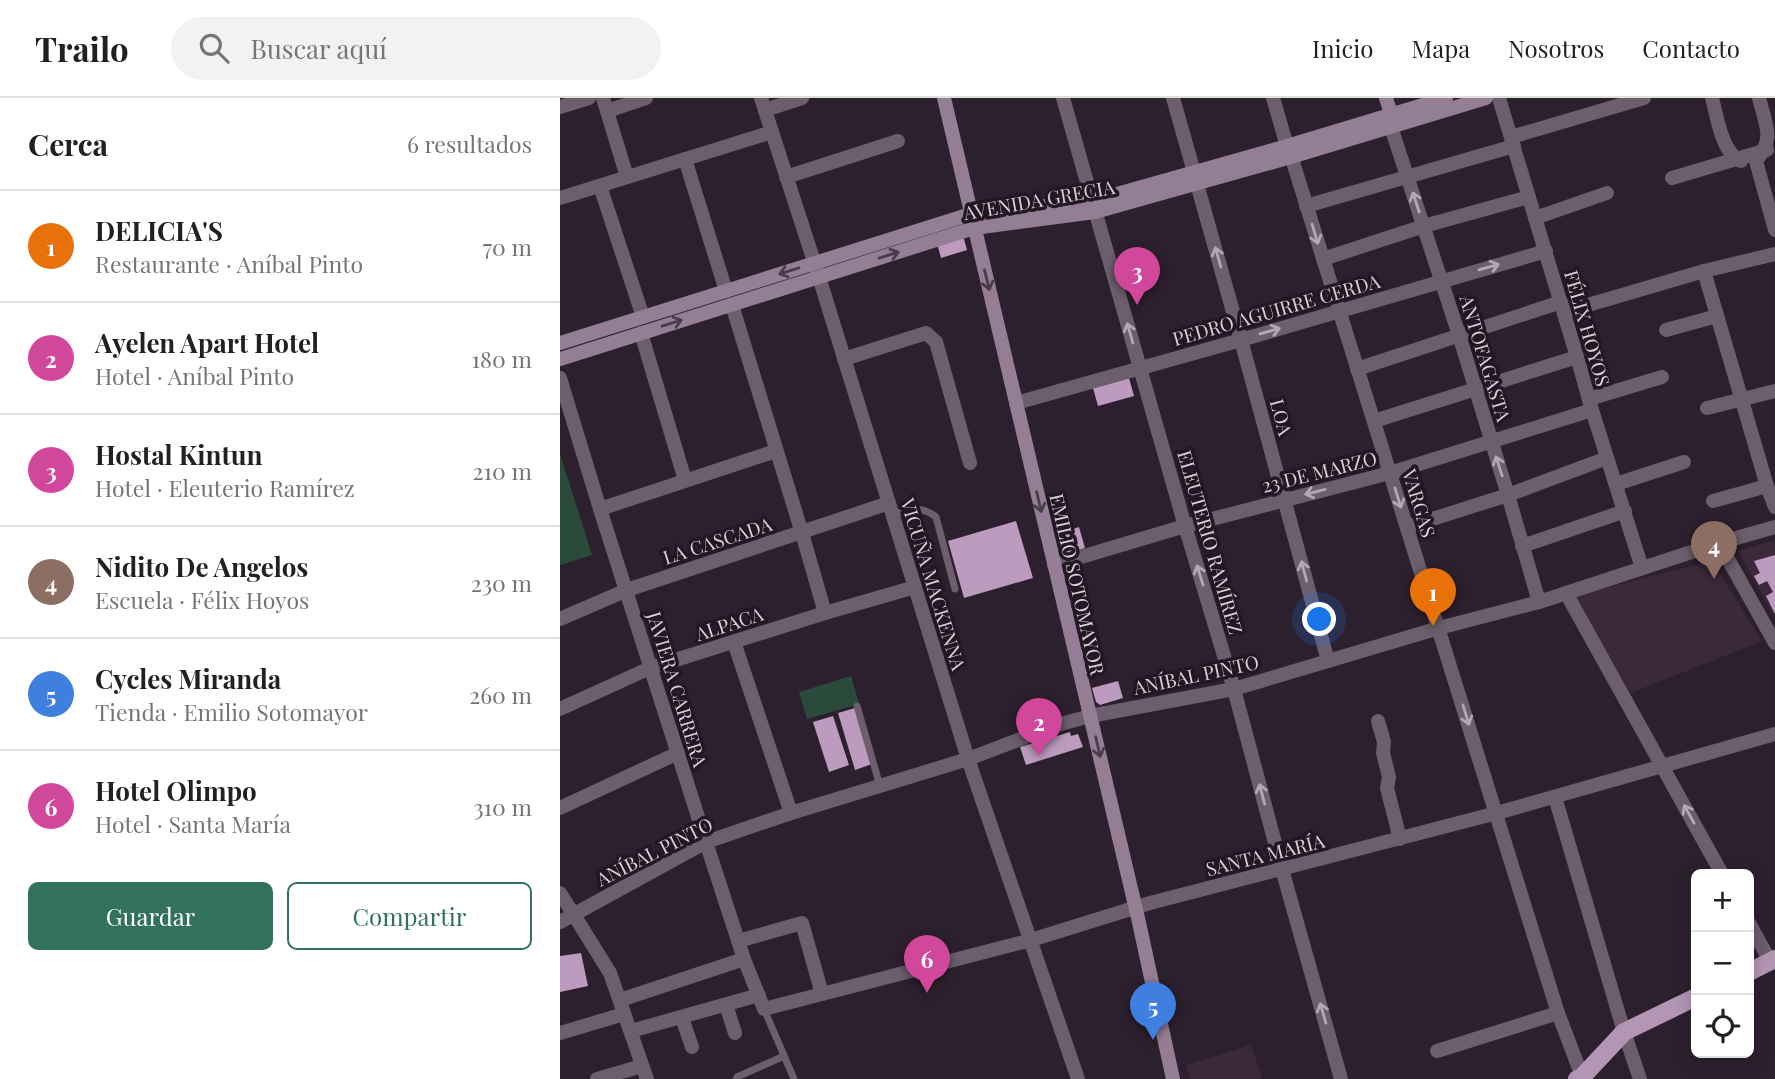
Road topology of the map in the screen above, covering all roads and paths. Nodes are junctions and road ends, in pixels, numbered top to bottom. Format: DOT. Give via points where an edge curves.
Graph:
graph roads {
  1 [pos="589,98"];
  2 [pos="646,98"];
  3 [pos="802,98"];
  4 [pos="944,98"];
  5 [pos="1063,98"];
  6 [pos="1173,98"];
  7 [pos="1273,98"];
  8 [pos="1386,98"];
  9 [pos="1446,98"];
  10 [pos="1486,98"];
  11 [pos="1499,98"];
  12 [pos="1644,98"];
  13 [pos="1712,98"];
  14 [pos="1759,98"];
  15 [pos="605,104"];
  16 [pos="763,104"];
  17 [pos="560,107"];
  18 [pos="1391,121"];
  19 [pos="772,132"];
  20 [pos="898,141"];
  21 [pos="1512,142"];
  22 [pos="1289,151"];
  23 [pos="1766,153"];
  24 [pos="685,159"];
  25 [pos="1734,159"];
  26 [pos="627,177"];
  27 [pos="786,177"];
  28 [pos="1408,177"];
  29 [pos="1195,178"];
  30 [pos="1672,178"];
  31 [pos="600,186"];
  32 [pos="1607,193"];
  33 [pos="1529,197"];
  34 [pos="560,198"];
  35 [pos="1094,206"];
  36 [pos="1307,206"];
  37 [pos="1535,218"];
  38 [pos="972,221"];
  39 [pos="1424,226"];
  40 [pos="1775,230"];
  41 [pos="1546,251"];
  42 [pos="1775,254"];
  43 [pos="1323,259"];
  44 [pos="817,270"];
  45 [pos="1704,271"];
  46 [pos="1441,281"];
  47 [pos="729,298"];
  48 [pos="1562,307"];
  49 [pos="1339,312"];
  50 [pos="1717,316"];
  51 [pos="643,317"];
  52 [pos="1666,330"];
  53 [pos="641,333"];
  54 [pos="1459,335"];
  55 [pos="1241,340"];
  56 [pos="560,343"];
  57 [pos="1577,357"];
  58 [pos="560,359"];
  59 [pos="844,359"];
  60 [pos="1140,369"];
  61 [pos="1357,369"];
  62 [pos="1662,377"];
  63 [pos="560,378"];
  64 [pos="1475,389"];
  65 [pos="1775,391"];
  66 [pos="1743,400"];
  67 [pos="1016,403"];
  68 [pos="1590,404"];
  69 [pos="1707,408"];
  70 [pos="1374,421"];
  71 [pos="1491,442"];
  72 [pos="776,452"];
  73 [pos="1607,458"];
  74 [pos="1684,462"];
  75 [pos="970,463"];
  76 [pos="1390,473"];
  77 [pos="685,480"];
  78 [pos="1616,484"];
  79 [pos="1767,486"];
  80 [pos="1508,495"];
  81 [pos="1284,499"];
  82 [pos="1713,501"];
  83 [pos="1775,507"];
  84 [pos="600,509"];
  85 [pos="890,509"];
  86 [pos="1625,511"];
  87 [pos="1185,526"];
  88 [pos="1407,527"];
  89 [pos="1775,527"];
  90 [pos="802,533"];
  91 [pos="1719,543"];
  92 [pos="1522,546"];
  93 [pos="1054,565"];
  94 [pos="1642,568"];
  95 [pos="915,587"];
  96 [pos="956,589"];
  97 [pos="627,590"];
  98 [pos="1566,593"];
  99 [pos="1539,602"];
  100 [pos="825,613"];
  101 [pos="560,619"];
  102 [pos="1439,628"];
  103 [pos="734,642"];
  104 [pos="1775,643"];
  105 [pos="1328,660"];
  106 [pos="650,668"];
  107 [pos="1234,688"];
  108 [pos="857,706"];
  109 [pos="560,709"];
  110 [pos="1090,716"];
  111 [pos="1378,721"];
  112 [pos="1775,734"];
  113 [pos="678,753"];
  114 [pos="968,759"];
  115 [pos="1663,766"];
  116 [pos="880,786"];
  117 [pos="1555,797"];
  118 [pos="560,808"];
  119 [pos="791,813"];
  120 [pos="1497,813"];
  121 [pos="1400,839"];
  122 [pos="706,842"];
  123 [pos="1282,869"];
  124 [pos="1719,869"];
  125 [pos="560,893"];
  126 [pos="1135,907"];
  127 [pos="574,915"];
  128 [pos="560,922"];
  129 [pos="1754,932"];
  130 [pos="738,940"];
  131 [pos="1031,940"];
  132 [pos="744,958"];
  133 [pos="1773,964"];
  134 [pos="1754,970"];
  135 [pos="822,994"];
  136 [pos="1691,999"];
  137 [pos="761,1002"];
  138 [pos="726,1005"];
  139 [pos="622,1007"];
  140 [pos="1558,1013"];
  141 [pos="682,1018"];
  142 [pos="631,1031"];
  143 [pos="1624,1032"];
  144 [pos="560,1033"];
  145 [pos="735,1033"];
  146 [pos="692,1047"];
  147 [pos="1437,1051"];
  148 [pos="784,1056"];
  149 [pos="644,1072"];
  150 [pos="1581,1078"];
  151 [pos="597,1079"];
  152 [pos="736,1079"];
  153 [pos="794,1079"];
  154 [pos="1079,1079"];
  155 [pos="1173,1079"];
  156 [pos="1341,1079"];
  157 [pos="1640,1079"];
  1 -- 17 [label="street"];
  2 -- 15 [label="street"];
  3 -- 16 [label="street"];
  4 -- 38 [label="main road, EMILIO SOTOMAYOR"];
  5 -- 35 [label="street, ELEUTERIO RAMÍREZ"];
  6 -- 29 [label="street, LOA"];
  7 -- 22 [label="street, VARGAS"];
  8 -- 18 [label="main road, ANTOFAGASTA"];
  9 -- 18 [label="main road, AVENIDA GRECIA"];
  10 -- 18 [label="main road, AVENIDA GRECIA"];
  11 -- 21 [label="street, FÉLIX HOYOS"];
  12 -- 21 [label="street"];
  13 -- 25 [label="street"];
  14 -- 23 [label="street" via="1770,139"];
  15 -- 26 [label="street"];
  16 -- 19 [label="street, VICUÑA MACKENNA"];
  18 -- 22 [label="main road, AVENIDA GRECIA"];
  18 -- 28 [label="street, ANTOFAGASTA"];
  19 -- 24 [label="street"];
  19 -- 27 [label="street, VICUÑA MACKENNA"];
  20 -- 27 [label="street"];
  21 -- 28 [label="street"];
  21 -- 33 [label="street, FÉLIX HOYOS"];
  22 -- 29 [label="main road, AVENIDA GRECIA"];
  22 -- 36 [label="street, VARGAS"];
  23 -- 25 [label="street" via="1744,163"];
  23 -- 40 [label="street"];
  24 -- 26 [label="street"];
  24 -- 47 [label="street"];
  25 -- 30 [label="street"];
  26 -- 31 [label="street"];
  27 -- 44 [label="street, VICUÑA MACKENNA"];
  28 -- 36 [label="street"];
  39 -- 28 [label="street, ANTOFAGASTA, one-way"];
  29 -- 35 [label="main road, AVENIDA GRECIA"];
  55 -- 29 [label="street, LOA, one-way"];
  31 -- 34 [label="street"];
  31 -- 51 [label="street"];
  32 -- 37 [label="street"];
  33 -- 37 [label="street, FÉLIX HOYOS"];
  33 -- 39 [label="street"];
  35 -- 38 [label="main road, AVENIDA GRECIA"];
  60 -- 35 [label="street, ELEUTERIO RAMÍREZ, one-way"];
  36 -- 43 [label="street, VARGAS, one-way"];
  37 -- 41 [label="street, FÉLIX HOYOS"];
  38 -- 44 [label="main road, AVENIDA GRECIA"];
  38 -- 67 [label="main road, EMILIO SOTOMAYOR, one-way"];
  39 -- 43 [label="street"];
  39 -- 46 [label="street, ANTOFAGASTA"];
  46 -- 41 [label="street, PEDRO AGUIRRE CERDA, one-way"];
  41 -- 48 [label="street, FÉLIX HOYOS"];
  42 -- 45 [label="street"];
  43 -- 49 [label="street, VARGAS"];
  44 -- 47 [label="main road, AVENIDA GRECIA"];
  44 -- 59 [label="street, VICUÑA MACKENNA"];
  45 -- 48 [label="street"];
  45 -- 50 [label="street"];
  46 -- 49 [label="street, PEDRO AGUIRRE CERDA"];
  46 -- 54 [label="street, ANTOFAGASTA"];
  47 -- 51 [label="main road, AVENIDA GRECIA"];
  53 -- 47 [label="main road, AVENIDA GRECIA, one-way"];
  47 -- 72 [label="street"];
  48 -- 54 [label="street"];
  48 -- 57 [label="street, FÉLIX HOYOS"];
  55 -- 49 [label="street, PEDRO AGUIRRE CERDA, one-way"];
  49 -- 61 [label="street, VARGAS"];
  50 -- 52 [label="street"];
  50 -- 66 [label="street"];
  51 -- 56 [label="main road, AVENIDA GRECIA"];
  53 -- 58 [label="main road, AVENIDA GRECIA"];
  53 -- 77 [label="street"];
  54 -- 61 [label="street"];
  54 -- 64 [label="street, ANTOFAGASTA"];
  55 -- 60 [label="street, PEDRO AGUIRRE CERDA"];
  55 -- 81 [label="street, LOA"];
  57 -- 64 [label="street"];
  57 -- 68 [label="street, FÉLIX HOYOS"];
  59 -- 75 [label="street" via="926,332 936,342"];
  59 -- 85 [label="street, VICUÑA MACKENNA"];
  60 -- 67 [label="street, PEDRO AGUIRRE CERDA"];
  60 -- 87 [label="street, ELEUTERIO RAMÍREZ"];
  61 -- 70 [label="street, VARGAS"];
  62 -- 68 [label="street, 23 DE MARZO"];
  63 -- 84 [label="street, JAVIERA CARRERA"];
  64 -- 70 [label="street"];
  64 -- 71 [label="street, ANTOFAGASTA"];
  65 -- 66 [label="street"];
  66 -- 69 [label="street"];
  66 -- 79 [label="street"];
  67 -- 93 [label="main road, EMILIO SOTOMAYOR, one-way"];
  68 -- 71 [label="street, 23 DE MARZO"];
  68 -- 73 [label="street, FÉLIX HOYOS"];
  70 -- 76 [label="street, VARGAS"];
  71 -- 76 [label="street, 23 DE MARZO"];
  80 -- 71 [label="street, ANTOFAGASTA, one-way"];
  72 -- 77 [label="street"];
  72 -- 90 [label="street"];
  73 -- 78 [label="street, FÉLIX HOYOS"];
  73 -- 80 [label="street"];
  74 -- 78 [label="street"];
  76 -- 81 [label="street, 23 DE MARZO, one-way"];
  76 -- 88 [label="street, VARGAS, one-way"];
  77 -- 84 [label="street"];
  78 -- 86 [label="street, FÉLIX HOYOS"];
  79 -- 82 [label="street"];
  79 -- 83 [label="street"];
  80 -- 88 [label="street"];
  80 -- 92 [label="street, ANTOFAGASTA"];
  81 -- 87 [label="street, 23 DE MARZO"];
  105 -- 81 [label="street, LOA, one-way"];
  84 -- 97 [label="street, JAVIERA CARRERA"];
  85 -- 90 [label="street, LA CASCADA"];
  85 -- 95 [label="street, VICUÑA MACKENNA"];
  85 -- 96 [label="lane" via="927,510 936,517"];
  86 -- 92 [label="street"];
  86 -- 94 [label="street, FÉLIX HOYOS"];
  87 -- 93 [label="street, 23 DE MARZO"];
  107 -- 87 [label="street, ELEUTERIO RAMÍREZ, one-way"];
  88 -- 102 [label="street, VARGAS"];
  89 -- 91 [label="street, ANÍBAL PINTO"];
  90 -- 97 [label="street, LA CASCADA"];
  90 -- 100 [label="street"];
  91 -- 94 [label="street, ANÍBAL PINTO"];
  91 -- 104 [label="street"];
  92 -- 99 [label="street, ANTOFAGASTA"];
  93 -- 110 [label="main road, EMILIO SOTOMAYOR"];
  94 -- 98 [label="street, ANÍBAL PINTO"];
  95 -- 100 [label="street, ALPACA"];
  95 -- 114 [label="street, VICUÑA MACKENNA"];
  97 -- 101 [label="street, LA CASCADA"];
  97 -- 106 [label="street, JAVIERA CARRERA"];
  98 -- 99 [label="street, ANÍBAL PINTO"];
  98 -- 115 [label="street"];
  99 -- 102 [label="street, ANÍBAL PINTO"];
  100 -- 103 [label="street, ALPACA"];
  102 -- 105 [label="street, ANÍBAL PINTO"];
  102 -- 120 [label="street, VARGAS, one-way"];
  103 -- 106 [label="street, ALPACA"];
  103 -- 119 [label="street"];
  105 -- 107 [label="street, ANÍBAL PINTO"];
  106 -- 109 [label="street, ALPACA"];
  106 -- 113 [label="street, JAVIERA CARRERA"];
  107 -- 110 [label="street, ANÍBAL PINTO"];
  123 -- 107 [label="street, ELEUTERIO RAMÍREZ, one-way"];
  108 -- 116 [label="lane"];
  110 -- 114 [label="street, ANÍBAL PINTO"];
  110 -- 126 [label="main road, EMILIO SOTOMAYOR, one-way"];
  111 -- 121 [label="street"];
  112 -- 115 [label="street, SANTA MARÍA"];
  113 -- 118 [label="street"];
  113 -- 122 [label="street, JAVIERA CARRERA"];
  114 -- 116 [label="street, ANÍBAL PINTO"];
  114 -- 131 [label="street, VICUÑA MACKENNA"];
  115 -- 117 [label="street, SANTA MARÍA"];
  124 -- 115 [label="street, one-way"];
  116 -- 119 [label="street, ANÍBAL PINTO"];
  117 -- 120 [label="street, SANTA MARÍA"];
  117 -- 143 [label="street"];
  119 -- 122 [label="street, ANÍBAL PINTO"];
  120 -- 121 [label="street, SANTA MARÍA"];
  120 -- 140 [label="street, VARGAS"];
  121 -- 123 [label="street, SANTA MARÍA"];
  122 -- 127 [label="street, ANÍBAL PINTO"];
  122 -- 130 [label="street, JAVIERA CARRERA"];
  123 -- 126 [label="street, SANTA MARÍA"];
  156 -- 123 [label="street, ELEUTERIO RAMÍREZ, one-way"];
  125 -- 127 [label="street"];
  126 -- 131 [label="street, SANTA MARÍA"];
  126 -- 155 [label="main road, EMILIO SOTOMAYOR"];
  127 -- 128 [label="street, ANÍBAL PINTO"];
  127 -- 139 [label="street" via="610,973"];
  129 -- 133 [label="street"];
  130 -- 132 [label="street, JAVIERA CARRERA"];
  130 -- 135 [label="street" via="802,923"];
  131 -- 135 [label="street, SANTA MARÍA"];
  131 -- 154 [label="street, VICUÑA MACKENNA"];
  132 -- 137 [label="street, JAVIERA CARRERA"];
  132 -- 139 [label="street"];
  133 -- 134 [label="main road"];
  135 -- 137 [label="street, SANTA MARÍA"];
  136 -- 143 [label="main road"];
  137 -- 138 [label="street, SANTA MARÍA"];
  137 -- 148 [label="lane"];
  138 -- 141 [label="street, SANTA MARÍA"];
  138 -- 145 [label="street"];
  139 -- 142 [label="street"];
  139 -- 144 [label="street"];
  140 -- 147 [label="street"];
  140 -- 150 [label="street, VARGAS"];
  141 -- 142 [label="street, SANTA MARÍA"];
  141 -- 146 [label="street"];
  142 -- 149 [label="street"];
  143 -- 150 [label="main road"];
  143 -- 157 [label="street"];
  148 -- 152 [label="lane"];
  148 -- 153 [label="lane"];
  149 -- 151 [label="street"];
}
